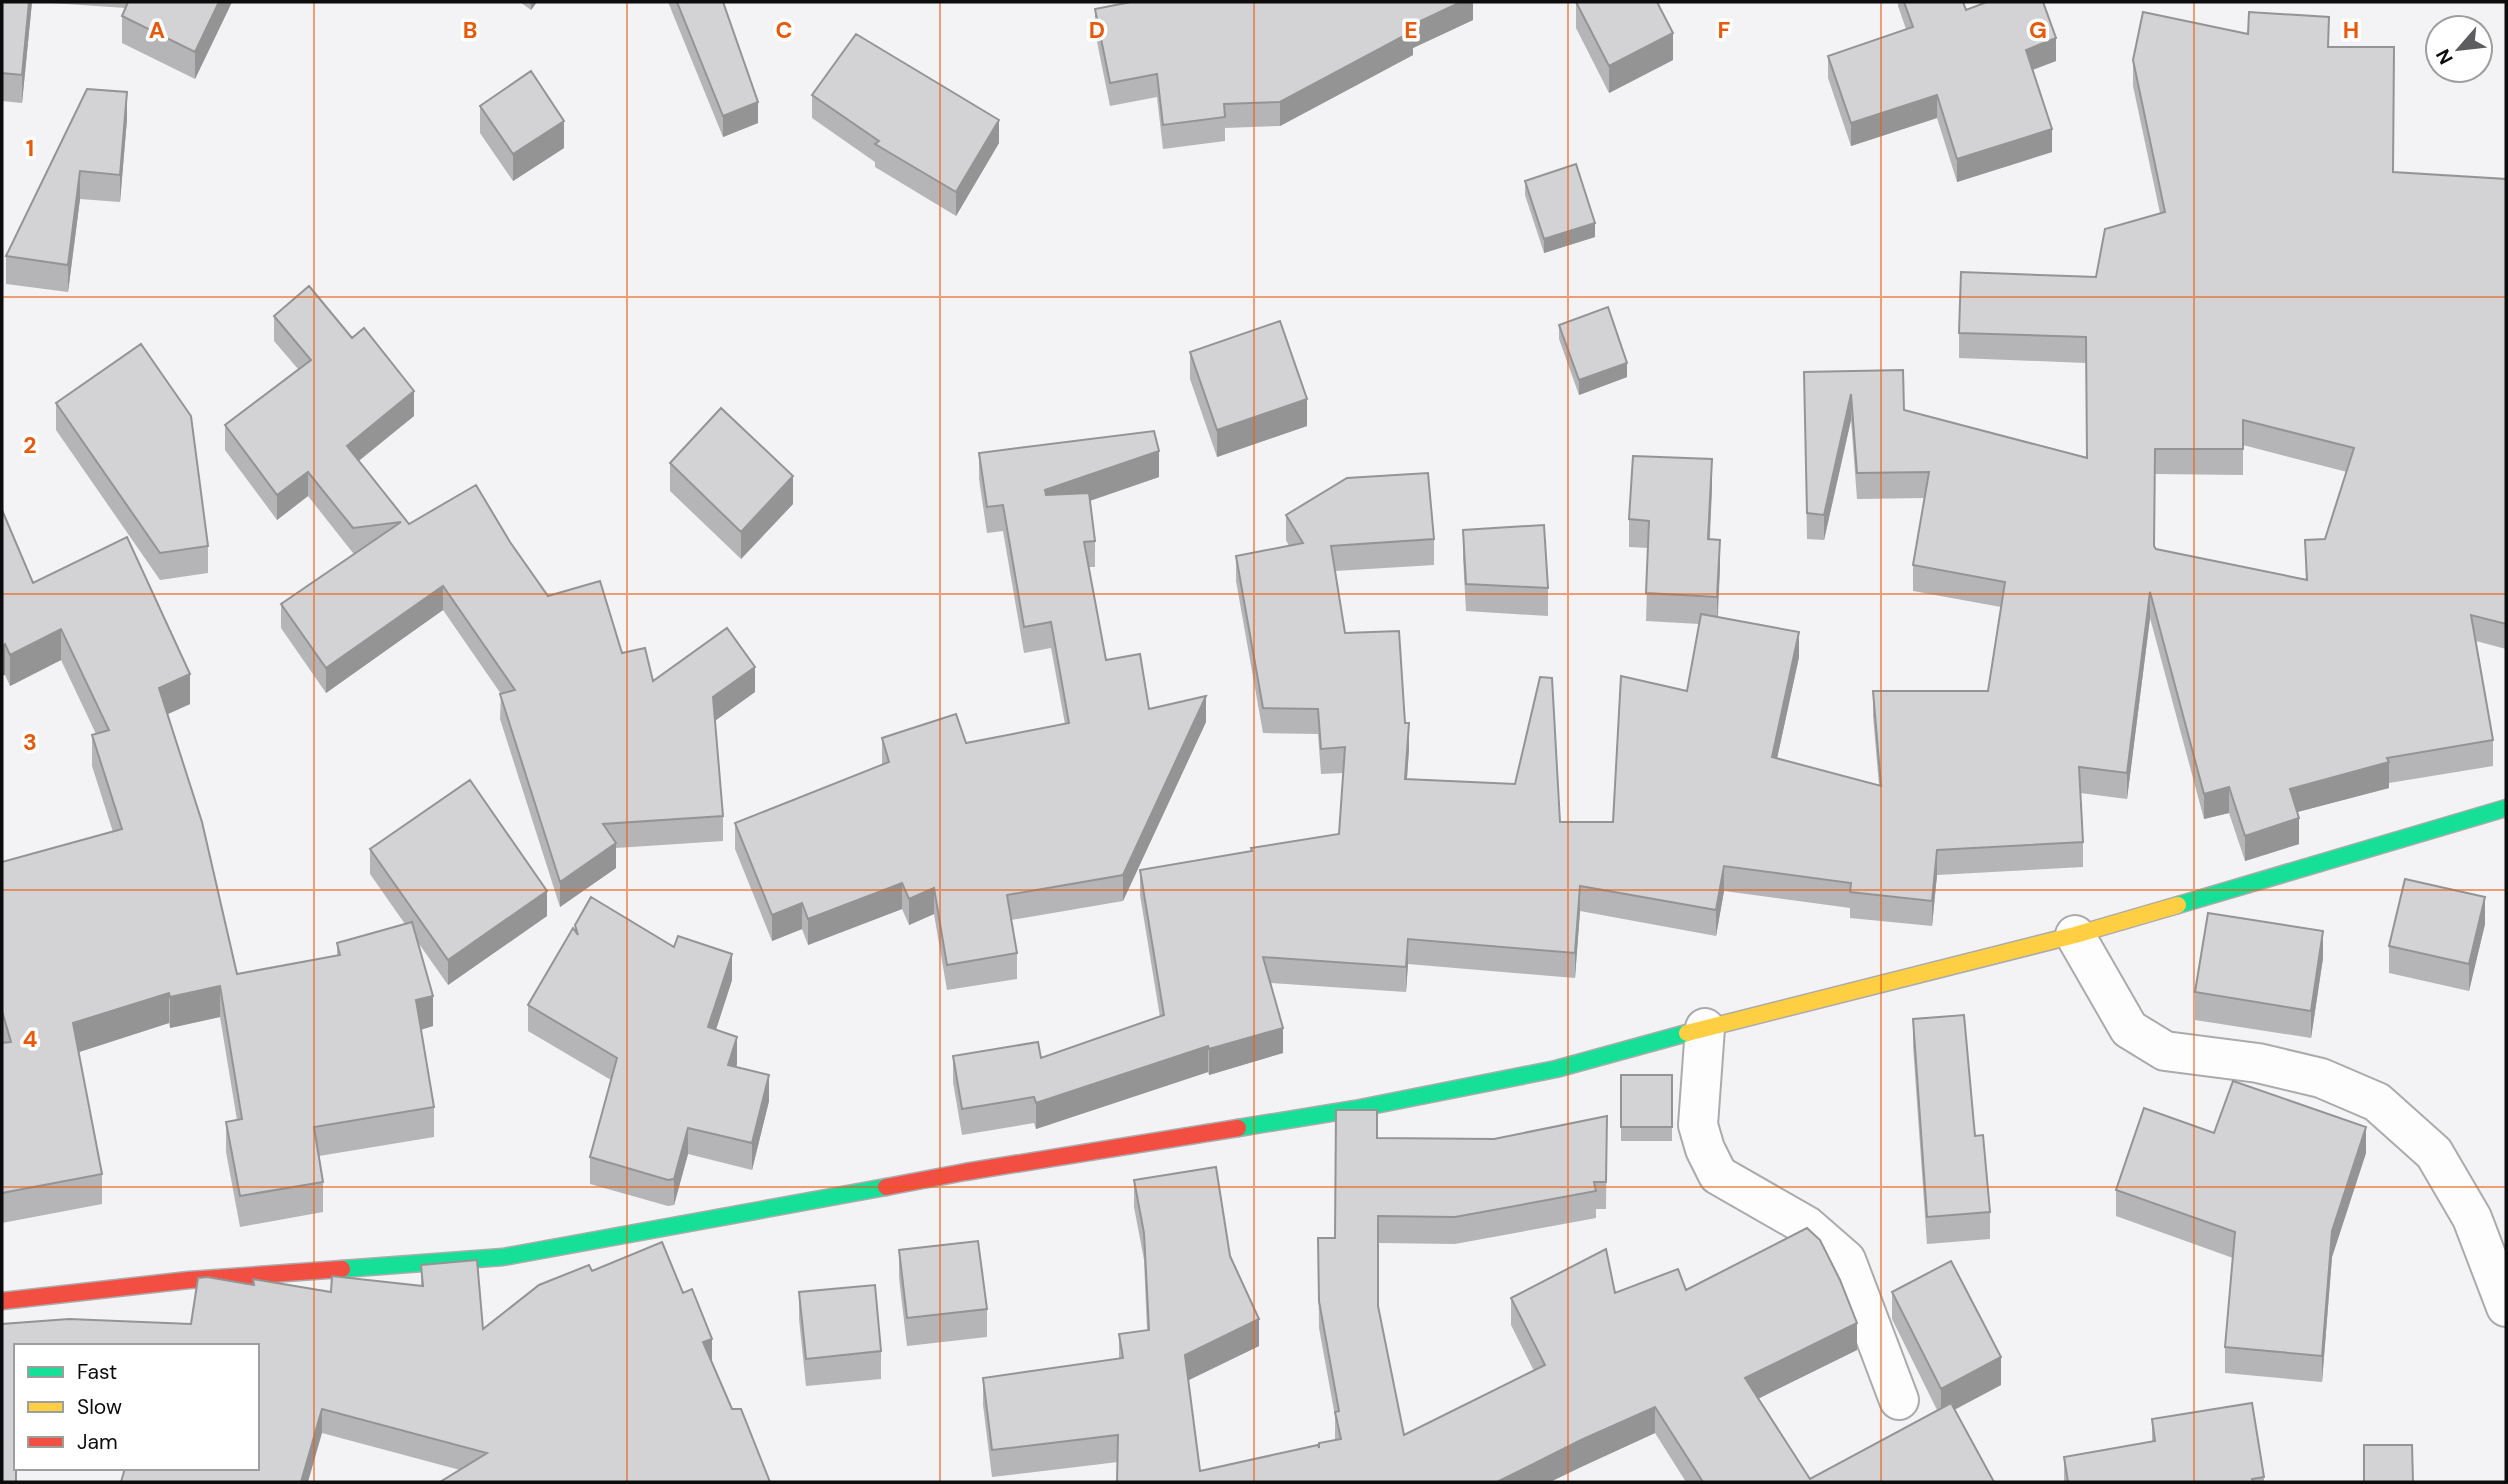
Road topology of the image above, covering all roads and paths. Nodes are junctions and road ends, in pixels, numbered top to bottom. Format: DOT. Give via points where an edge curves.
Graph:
graph roads {
  1 [pos="2506,808"];
  2 [pos="2075,935"];
  3 [pos="1706,1028"];
  4 [pos="2,1301"];
  5 [pos="2506,1307"];
  6 [pos="1899,1401"];
  1 -- 2 [label="street"];
  2 -- 3 [label="street"];
  2 -- 5 [label="street" via="2129,1029 2165,1051 2321,1077 2377,1102 2434,1153 2472,1218"];
  3 -- 4 [label="street" via="1556,1069 1355,1109 965,1171 503,1257 190,1280"];
  3 -- 6 [label="street" via="1698,1125 1718,1175 1807,1226 1846,1260"];
}
